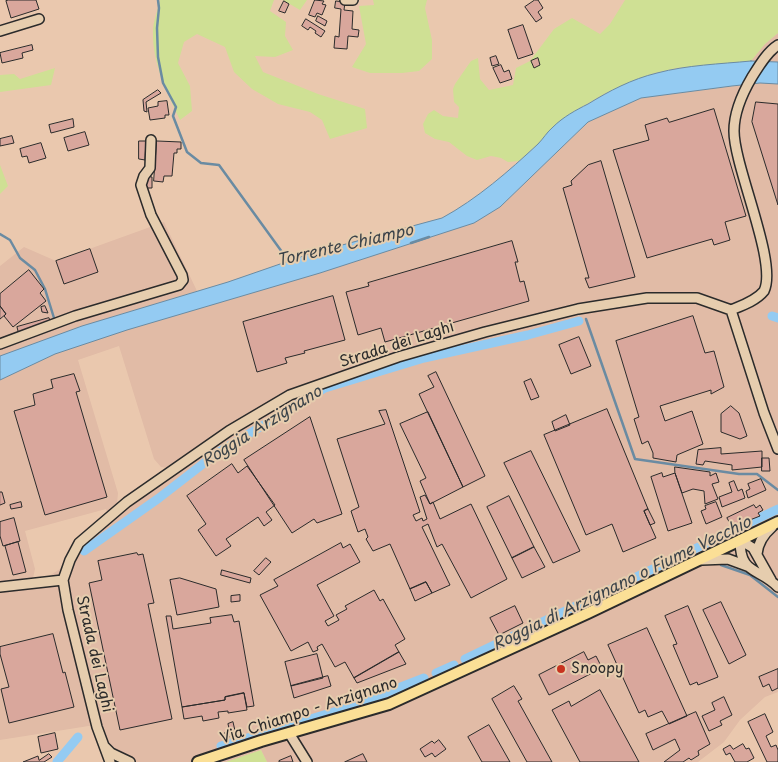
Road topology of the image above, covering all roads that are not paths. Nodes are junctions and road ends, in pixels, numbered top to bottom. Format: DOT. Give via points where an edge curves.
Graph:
graph roads {
  1 [pos="345,0"];
  2 [pos="353,0"];
  3 [pos="38,19"];
  4 [pos="0,31"];
  5 [pos="778,45"];
  6 [pos="151,140"];
  7 [pos="731,310"];
  8 [pos="0,344"];
  9 [pos="778,449"];
  10 [pos="777,523"];
  11 [pos="740,540"];
  12 [pos="757,554"];
  13 [pos="697,560"];
  14 [pos="747,566"];
  15 [pos="63,580"];
  16 [pos="774,583"];
  17 [pos="0,587"];
  18 [pos="289,733"];
  19 [pos="103,745"];
  20 [pos="110,762"];
  21 [pos="130,762"];
  22 [pos="198,762"];
  23 [pos="307,762"];
  1 -- 2 [label="street"];
  3 -- 4 [label="street"];
  5 -- 7 [label="street" via="772,48 745,89 736,114 734,133 766,244 769,261 767,283 764,291"];
  6 -- 8 [label="street" via="150,168 141,185 151,215 183,280 179,285 75,316"];
  7 -- 9 [label="street"];
  7 -- 15 [label="street, Strada dei Laghi" via="697,298 646,298 578,309 398,356 290,395 229,431 106,519 79,543"];
  10 -- 11 [label="main road, Via Chiampo - Arzignano"];
  10 -- 12 [label="street" via="761,539"];
  11 -- 12 [label="street"];
  11 -- 13 [label="main road, Via Chiampo - Arzignano"];
  11 -- 14 [label="street" via="741,556"];
  12 -- 16 [label="street"];
  13 -- 14 [label="street" via="728,559"];
  13 -- 18 [label="main road, Via Chiampo - Arzignano" via="389,704"];
  14 -- 16 [label="street"];
  15 -- 17 [label="street"];
  15 -- 19 [label="street, Strada dei Laghi"];
  18 -- 22 [label="main road, Via Chiampo - Arzignano"];
  18 -- 23 [label="street"];
  19 -- 20 [label="street, Strada dei Laghi"];
  19 -- 21 [label="street" via="111,753"];
}
